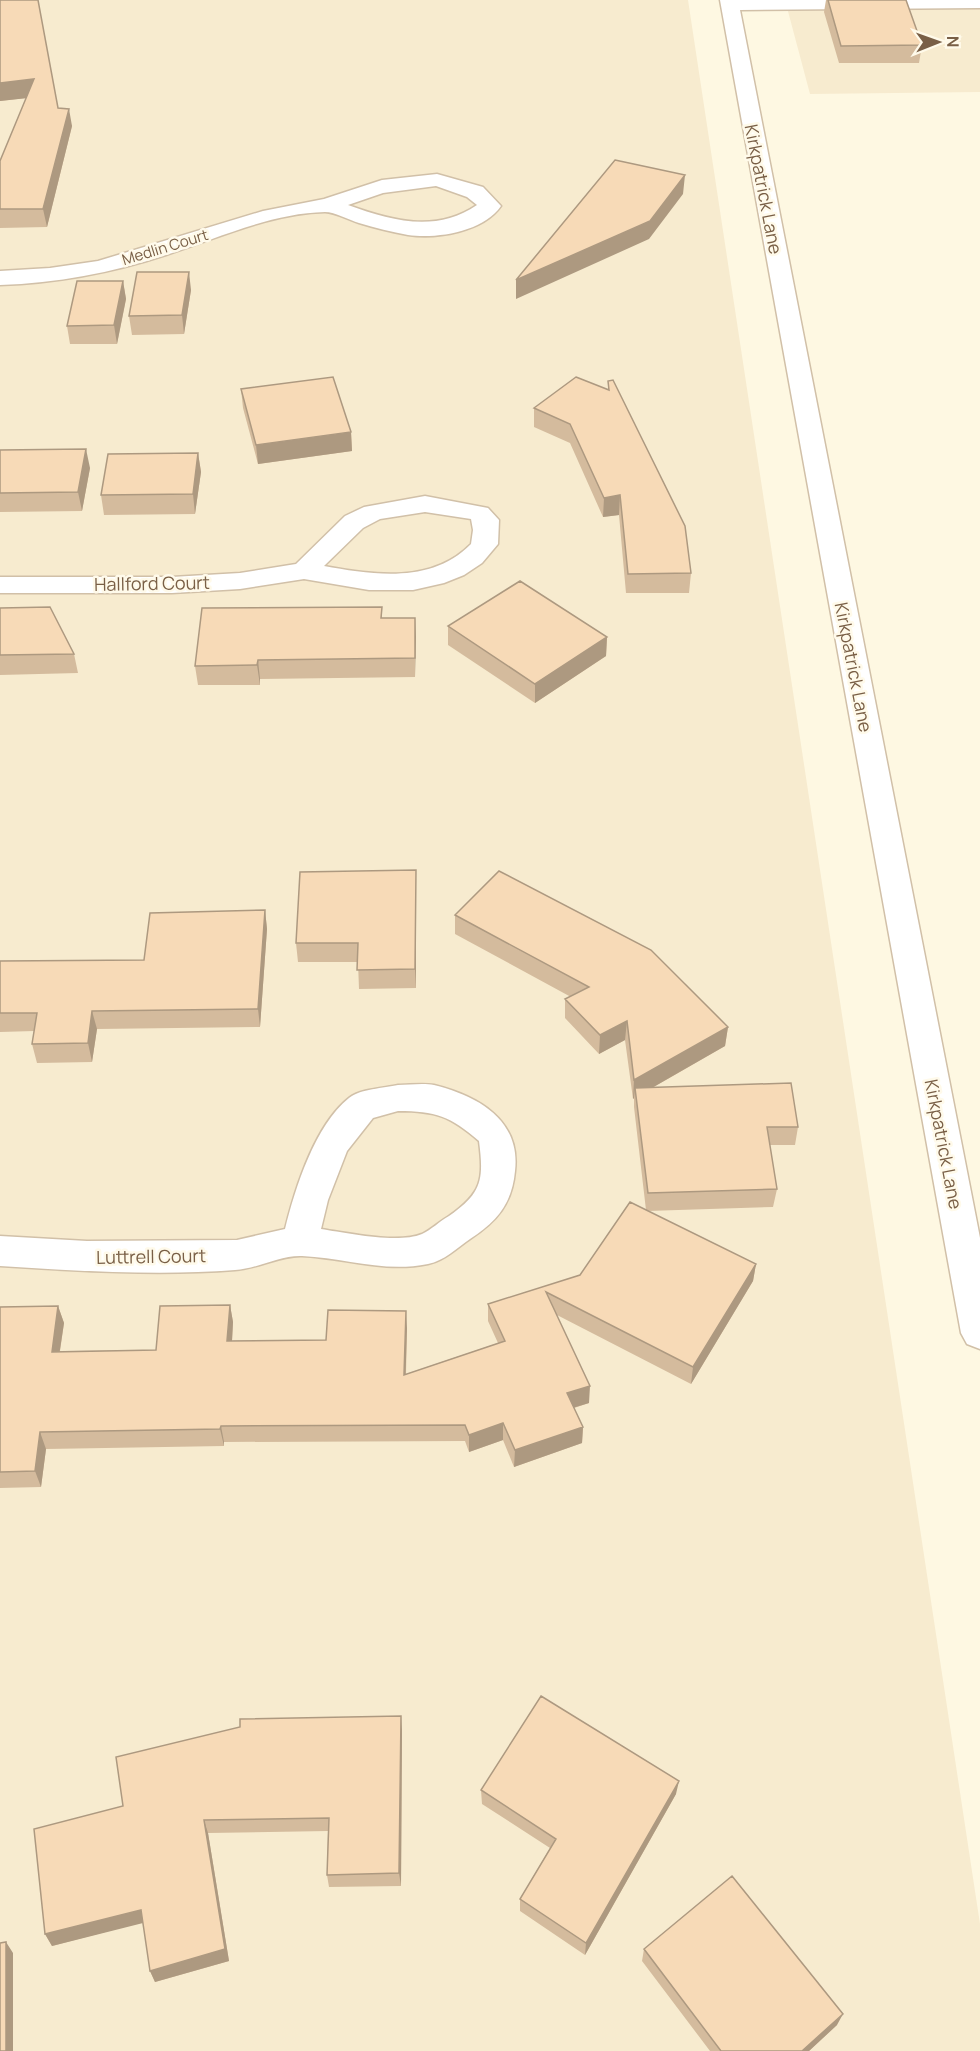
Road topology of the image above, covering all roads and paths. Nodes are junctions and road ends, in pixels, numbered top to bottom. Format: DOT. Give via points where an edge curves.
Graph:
graph roads {
  1 [pos="729,2"];
  2 [pos="980,2"];
  3 [pos="329,206"];
  4 [pos="0,278"];
  5 [pos="304,571"];
  6 [pos="0,585"];
  7 [pos="300,1241"];
  8 [pos="0,1251"];
  9 [pos="980,1334"];
  1 -- 2 [label="street"];
  1 -- 9 [label="street, Kirkpatrick Lane"];
  3 -- 3 [label="street, Medlin Court" via="389,227 417,230 458,225 474,219 490,206 476,192 437,180 370,188"];
  3 -- 4 [label="street, Medlin Court" via="267,215 100,267"];
  5 -- 5 [label="street, Hallford Court" via="354,522 372,512 425,504 479,513 486,520 482,549 461,567 421,579 395,583 351,580"];
  5 -- 6 [label="street, Hallford Court" via="240,581 172,585"];
  7 -- 7 [label="street, Luttrell Court" via="381,1253 428,1249 482,1212 496,1187 499,1162 495,1135 472,1115 432,1098 398,1098 362,1107 332,1144 310,1200"];
  7 -- 8 [label="street, Luttrell Court" via="237,1255 87,1257"];
}
